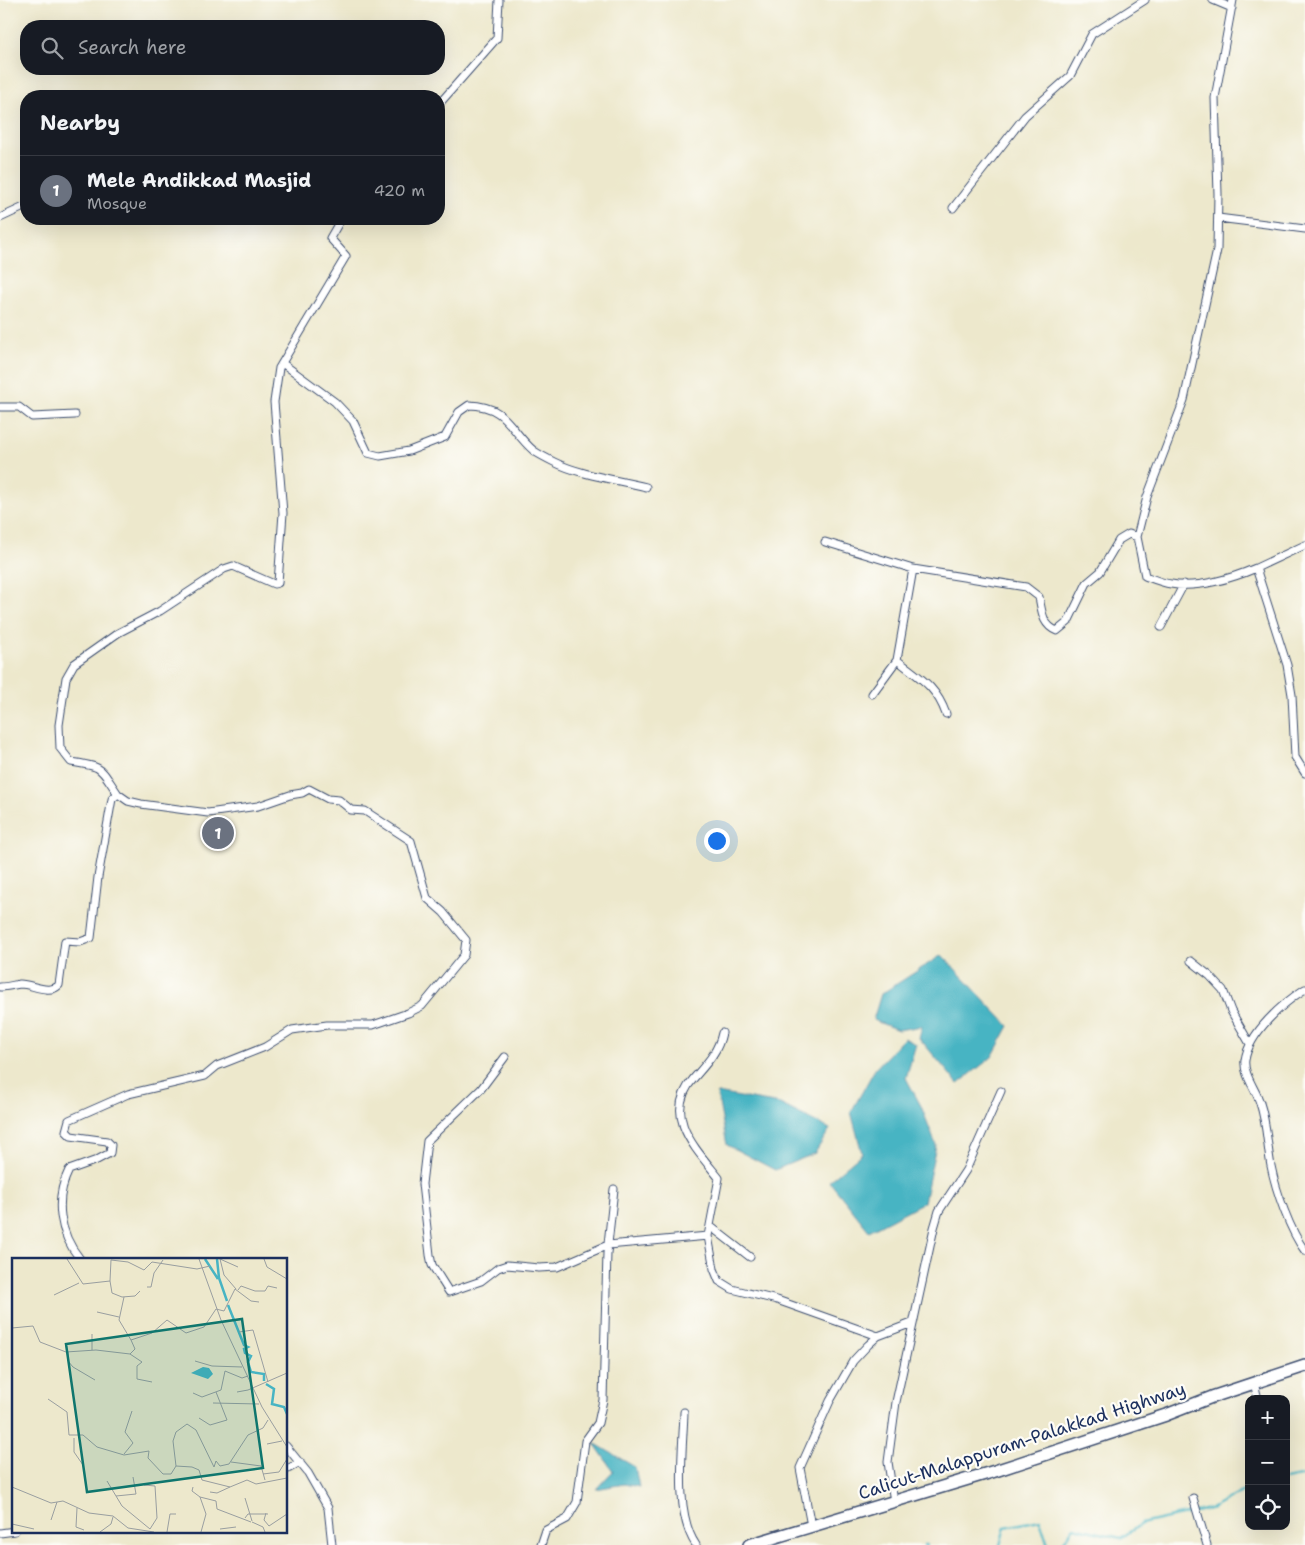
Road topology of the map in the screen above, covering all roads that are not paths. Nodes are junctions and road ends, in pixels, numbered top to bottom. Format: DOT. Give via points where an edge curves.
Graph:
graph roads {
  1 [pos="499,0"];
  2 [pos="1145,0"];
  3 [pos="1213,0"];
  4 [pos="1233,0"];
  5 [pos="1232,8"];
  6 [pos="445,97"];
  7 [pos="953,208"];
  8 [pos="20,209"];
  9 [pos="0,218"];
  10 [pos="1218,218"];
  11 [pos="338,225"];
  12 [pos="1305,229"];
  13 [pos="282,363"];
  14 [pos="0,407"];
  15 [pos="75,415"];
  16 [pos="646,487"];
  17 [pos="1137,537"];
  18 [pos="825,542"];
  19 [pos="1305,545"];
  20 [pos="1256,568"];
  21 [pos="913,569"];
  22 [pos="1184,584"];
  23 [pos="1161,627"];
  24 [pos="897,660"];
  25 [pos="872,694"];
  26 [pos="946,714"];
  27 [pos="1305,773"];
  28 [pos="118,794"];
  29 [pos="1192,961"];
  30 [pos="0,987"];
  31 [pos="1305,989"];
  32 [pos="722,1032"];
  33 [pos="1250,1044"];
  34 [pos="505,1057"];
  35 [pos="1001,1091"];
  36 [pos="614,1189"];
  37 [pos="710,1226"];
  38 [pos="708,1236"];
  39 [pos="608,1245"];
  40 [pos="1305,1251"];
  41 [pos="750,1257"];
  42 [pos="79,1258"];
  43 [pos="912,1323"];
  44 [pos="878,1336"];
  45 [pos="1305,1366"];
  46 [pos="1254,1383"];
  47 [pos="1257,1395"];
  48 [pos="684,1412"];
  49 [pos="288,1448"];
  50 [pos="300,1462"];
  51 [pos="288,1469"];
  52 [pos="894,1502"];
  53 [pos="1194,1502"];
  54 [pos="811,1526"];
  55 [pos="332,1545"];
  56 [pos="541,1545"];
  57 [pos="696,1545"];
  58 [pos="749,1545"];
  59 [pos="1207,1545"];
  1 -- 6 [label="street" via="498,38"];
  2 -- 7 [label="street" via="1092,34 1070,76 1025,116"];
  3 -- 5 [label="street"];
  4 -- 5 [label="street"];
  5 -- 10 [label="street" via="1215,98"];
  8 -- 9 [label="street"];
  10 -- 12 [label="street"];
  10 -- 17 [label="street" via="1217,250 1184,400 1146,497"];
  11 -- 13 [label="street" via="330,238 346,256"];
  13 -- 16 [label="street" via="335,402 353,420 368,453 380,456 409,451 445,437 460,412 468,405 477,405 492,408 513,425 534,451 557,463"];
  13 -- 28 [label="street" via="274,402 283,513 278,583 234,566 224,569 160,611 118,633 74,664 66,678 59,725 60,748 72,762 103,770"];
  14 -- 15 [label="street" via="19,407 32,417"];
  17 -- 21 [label="street" via="1129,534 1119,540 1100,572 1087,583 1068,622 1057,631 1050,628 1043,618 1039,598 1026,587"];
  17 -- 22 [label="street" via="1145,576 1173,585"];
  18 -- 21 [label="street"];
  19 -- 20 [label="street"];
  20 -- 22 [label="street" via="1208,583"];
  20 -- 27 [label="street" via="1287,664 1295,757"];
  21 -- 24 [label="street"];
  22 -- 23 [label="street"];
  24 -- 25 [label="street"];
  24 -- 26 [label="street" via="932,687"];
  28 -- 30 [label="street" via="112,799 91,938 80,942 65,941 56,988 20,984"];
  28 -- 42 [label="street" via="141,804 208,813 258,806 309,788 328,799 339,800 351,810 365,811 411,841 428,898 466,940 464,954 422,1006 408,1013 373,1025 327,1025 292,1030 265,1047 217,1066 205,1076 128,1094 69,1120 66,1131 70,1136 107,1141 111,1145 110,1153 69,1170 64,1178 61,1224 64,1236"];
  29 -- 33 [label="street" via="1223,990"];
  31 -- 33 [label="street" via="1292,998 1253,1037"];
  32 -- 37 [label="street" via="714,1056 690,1082 680,1102 682,1125 693,1147 719,1178"];
  33 -- 40 [label="street" via="1245,1060 1246,1070 1260,1101 1283,1206"];
  34 -- 39 [label="street" via="481,1089 427,1141 422,1184 432,1265 450,1292 481,1281 507,1265 557,1267"];
  35 -- 43 [label="street" via="966,1170 939,1211"];
  36 -- 39 [label="street"];
  37 -- 38 [label="street"];
  37 -- 41 [label="street"];
  38 -- 39 [label="street"];
  38 -- 44 [label="street" via="717,1275 732,1289 777,1300"];
  39 -- 56 [label="street" via="602,1400 598,1423 585,1441 577,1502 567,1519 546,1530"];
  43 -- 44 [label="street"];
  43 -- 52 [label="street" via="888,1462"];
  44 -- 54 [label="street" via="853,1361 830,1401 800,1468"];
  45 -- 46 [label="highway, Calicut-Malappuram-Palakkad Highway"];
  46 -- 47 [label="street"];
  46 -- 52 [label="highway, Calicut-Malappuram-Palakkad Highway" via="1166,1415"];
  48 -- 57 [label="street" via="682,1504"];
  49 -- 50 [label="street"];
  50 -- 51 [label="street"];
  50 -- 55 [label="street" via="328,1508"];
  52 -- 54 [label="highway, Calicut-Malappuram-Palakkad Highway"];
  53 -- 59 [label="street"];
  54 -- 58 [label="highway, Calicut-Malappuram-Palakkad Highway"];
}
